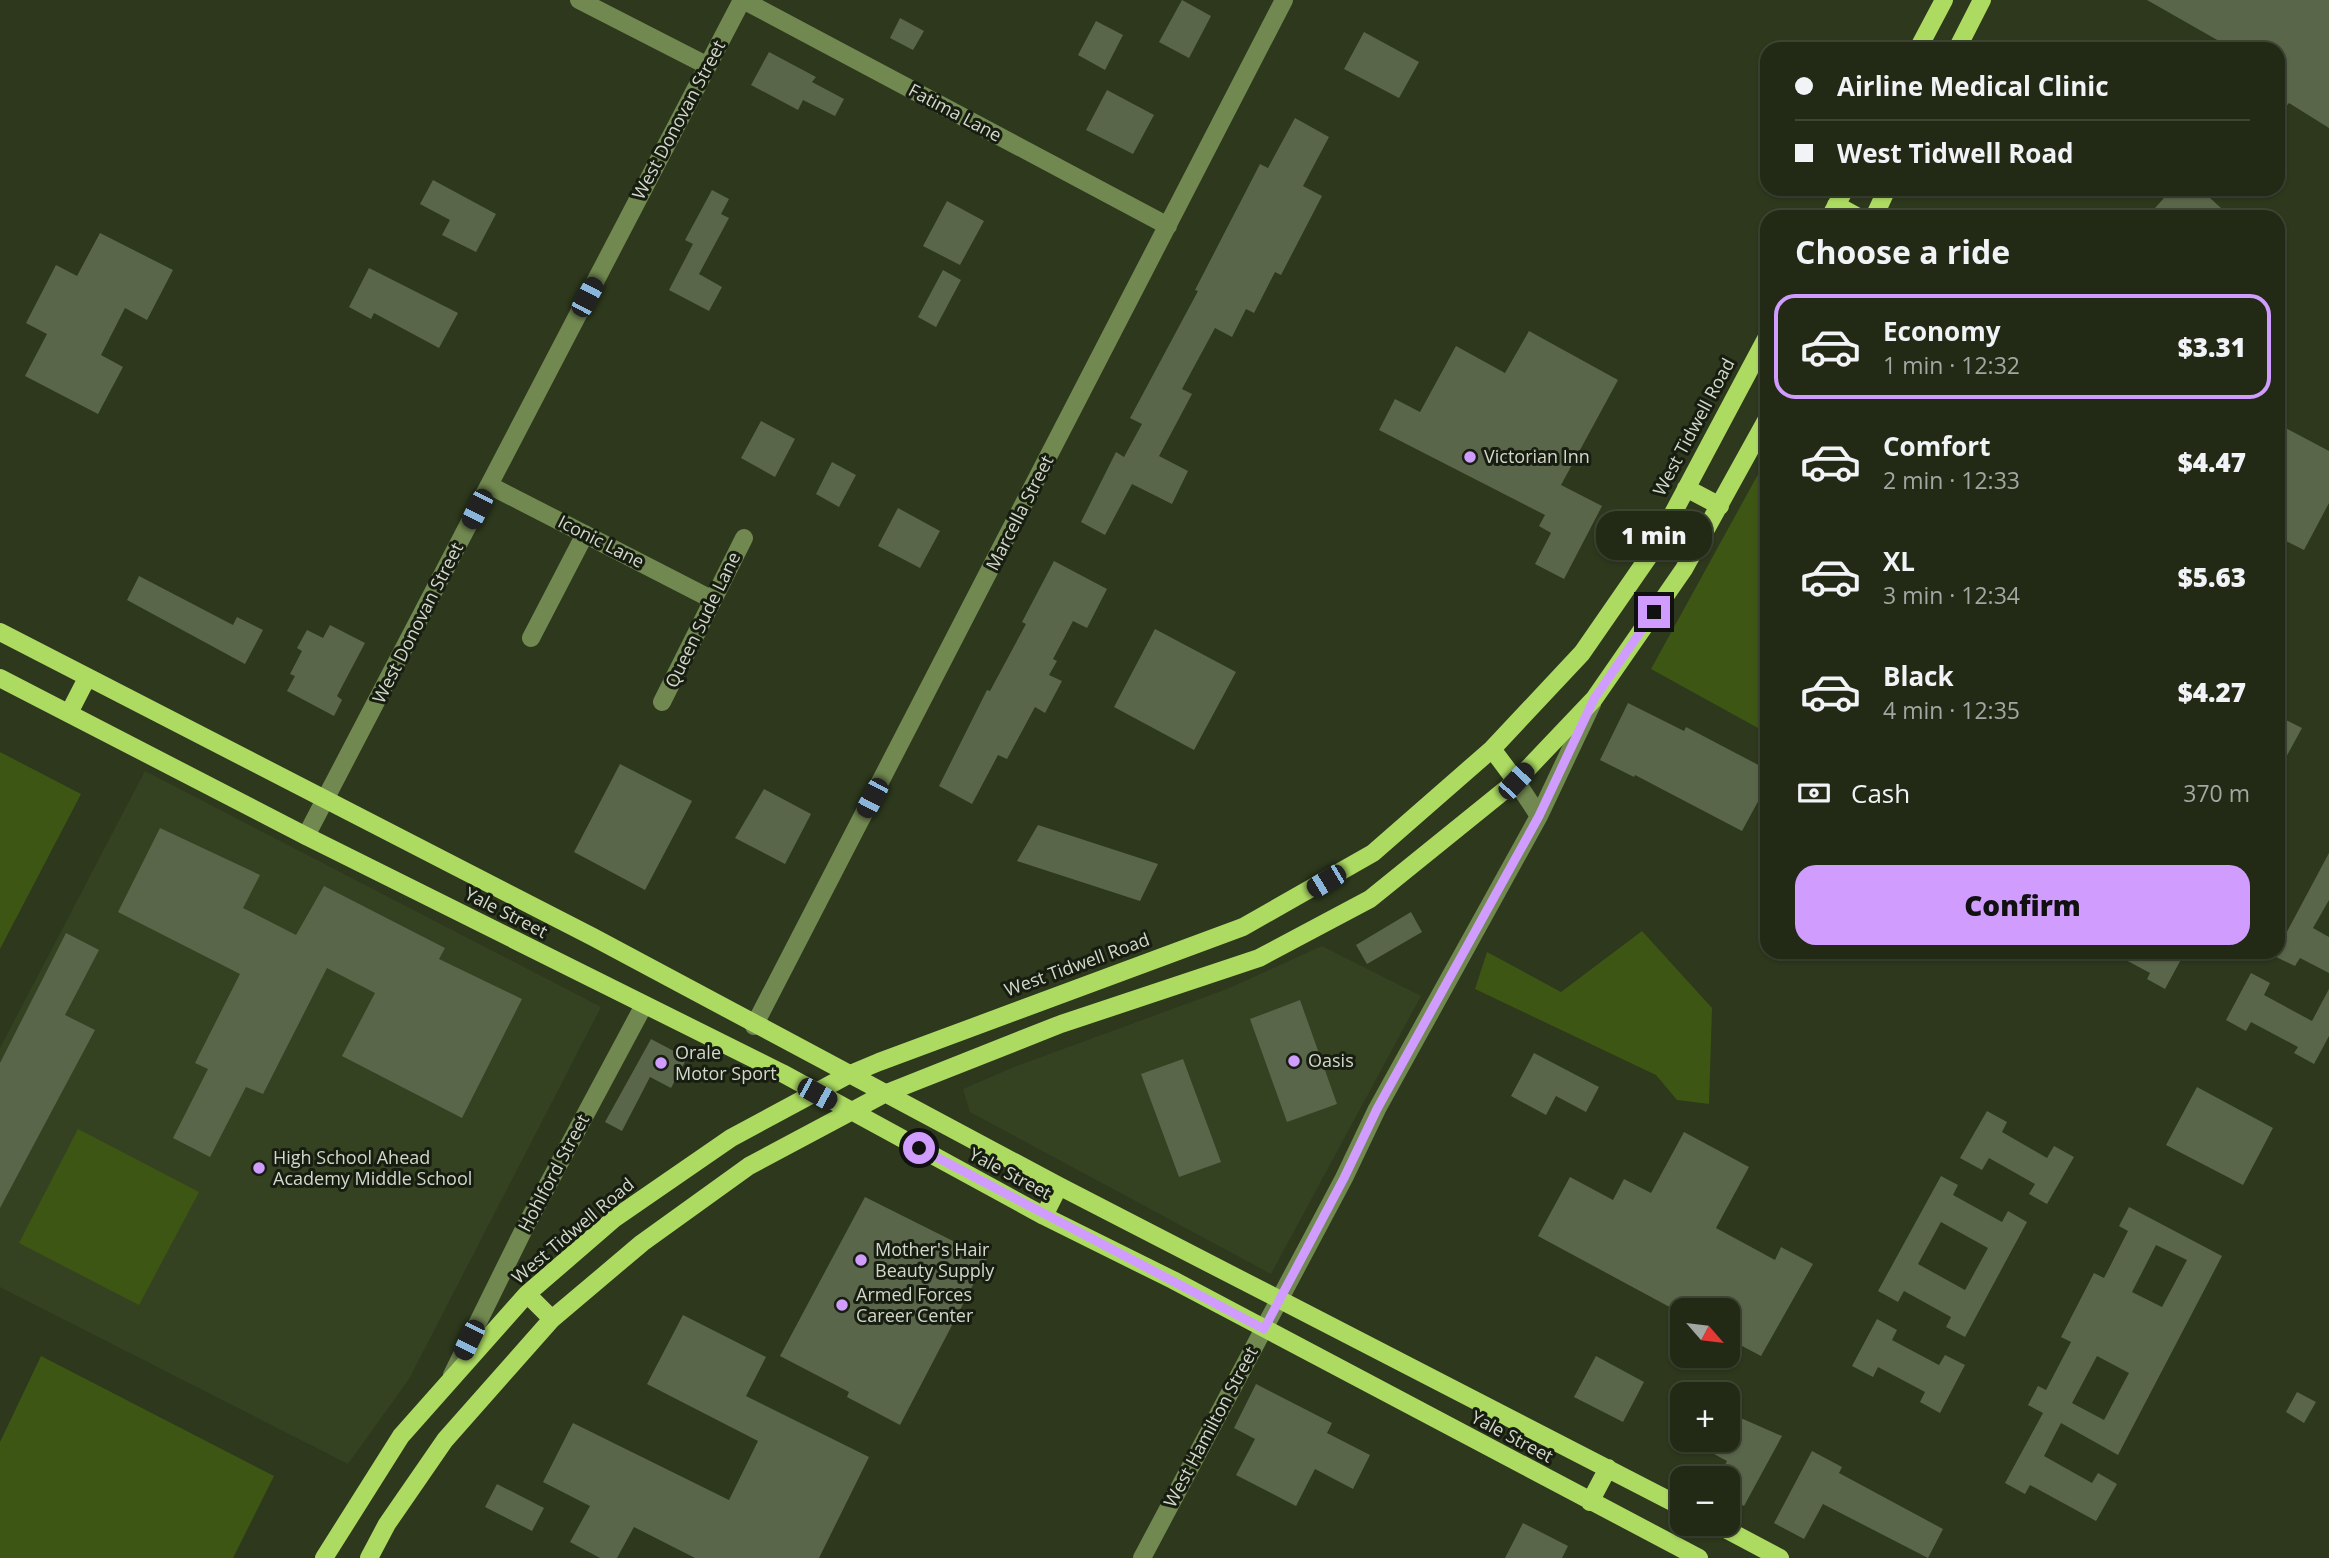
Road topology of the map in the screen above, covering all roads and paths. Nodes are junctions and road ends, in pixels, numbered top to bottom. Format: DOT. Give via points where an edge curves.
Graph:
graph roads {
  1 [pos="579,0"];
  2 [pos="742,0"];
  3 [pos="1284,0"];
  4 [pos="1944,0"];
  5 [pos="1982,0"];
  6 [pos="1922,42"];
  7 [pos="1961,42"];
  8 [pos="708,66"];
  9 [pos="1168,226"];
  10 [pos="1760,350"];
  11 [pos="1760,432"];
  12 [pos="489,485"];
  13 [pos="1686,488"];
  14 [pos="1720,506"];
  15 [pos="585,534"];
  16 [pos="744,538"];
  17 [pos="713,600"];
  18 [pos="0,632"];
  19 [pos="531,638"];
  20 [pos="0,678"];
  21 [pos="87,678"];
  22 [pos="1594,699"];
  23 [pos="662,702"];
  24 [pos="69,713"];
  25 [pos="1492,750"];
  26 [pos="1516,781"];
  27 [pos="325,802"];
  28 [pos="1539,816"];
  29 [pos="306,836"];
  30 [pos="1206,939"];
  31 [pos="1214,971"];
  32 [pos="644,1005"];
  33 [pos="754,1026"];
  34 [pos="848,1075"];
  35 [pos="817,1094"];
  36 [pos="884,1094"];
  37 [pos="850,1112"];
  38 [pos="1059,1186"];
  39 [pos="1044,1216"];
  40 [pos="527,1294"];
  41 [pos="1280,1299"];
  42 [pos="552,1319"];
  43 [pos="1264,1329"];
  44 [pos="449,1382"];
  45 [pos="1608,1468"];
  46 [pos="1670,1501"];
  47 [pos="1590,1502"];
  48 [pos="1739,1536"];
  49 [pos="326,1557"];
  50 [pos="369,1558"];
  51 [pos="1142,1558"];
  52 [pos="1699,1558"];
  53 [pos="1780,1558"];
  1 -- 8 [label="street"];
  2 -- 8 [label="street, West Donovan Street"];
  2 -- 9 [label="street, Fatima Lane"];
  3 -- 9 [label="street, Marcella Street"];
  4 -- 6 [label="main road"];
  5 -- 7 [label="main road"];
  8 -- 12 [label="street, West Donovan Street"];
  9 -- 33 [label="street, Marcella Street"];
  10 -- 13 [label="main road, West Tidwell Road"];
  11 -- 14 [label="main road"];
  12 -- 15 [label="street, Iconic Lane"];
  12 -- 27 [label="street, West Donovan Street"];
  13 -- 14 [label="main road"];
  13 -- 25 [label="main road, West Tidwell Road" via="1654,549 1582,653"];
  14 -- 22 [label="main road" via="1684,569"];
  15 -- 17 [label="street, Iconic Lane"];
  15 -- 19 [label="street"];
  16 -- 17 [label="street, Queen Sude Lane"];
  17 -- 23 [label="street, Queen Sude Lane"];
  18 -- 21 [label="main road, Yale Street"];
  20 -- 24 [label="main road, Yale Street"];
  21 -- 24 [label="main road"];
  21 -- 27 [label="main road, Yale Street"];
  22 -- 26 [label="main road"];
  22 -- 28 [label="street, West Hamilton Street"];
  24 -- 29 [label="main road, Yale Street"];
  25 -- 26 [label="main road"];
  25 -- 30 [label="main road, West Tidwell Road" via="1373,853 1243,927"];
  26 -- 28 [label="street"];
  26 -- 31 [label="main road" via="1370,899 1259,958"];
  27 -- 29 [label="street, West Donovan Street"];
  27 -- 33 [label="main road, Yale Street" via="593,937"];
  28 -- 41 [label="street, West Hamilton Street" via="1377,1109"];
  29 -- 32 [label="main road, Yale Street"];
  30 -- 31 [label="main road"];
  30 -- 34 [label="main road, West Tidwell Road"];
  31 -- 36 [label="main road" via="1061,1024"];
  32 -- 35 [label="main road, Yale Street"];
  32 -- 44 [label="street, Hohlford Street" via="523,1231"];
  33 -- 34 [label="main road, Yale Street"];
  34 -- 35 [label="main road, West Tidwell Road"];
  34 -- 36 [label="main road, Yale Street"];
  35 -- 37 [label="main road, Yale Street"];
  35 -- 40 [label="main road, West Tidwell Road" via="731,1138 615,1218"];
  36 -- 37 [label="main road"];
  36 -- 38 [label="main road, Yale Street"];
  37 -- 39 [label="main road, Yale Street"];
  37 -- 42 [label="main road" via="749,1166 701,1199"];
  38 -- 39 [label="main road"];
  38 -- 41 [label="main road, Yale Street"];
  39 -- 43 [label="main road, Yale Street"];
  40 -- 42 [label="main road"];
  40 -- 44 [label="main road, West Tidwell Road"];
  41 -- 43 [label="street, West Hamilton Street"];
  41 -- 45 [label="main road, Yale Street"];
  42 -- 50 [label="main road" via="446,1440 387,1524"];
  43 -- 47 [label="main road, Yale Street"];
  43 -- 51 [label="street, West Hamilton Street"];
  44 -- 49 [label="main road, West Tidwell Road" via="401,1436"];
  45 -- 46 [label="main road, Yale Street"];
  45 -- 47 [label="main road"];
  47 -- 52 [label="main road, Yale Street"];
  48 -- 53 [label="main road"];
}
